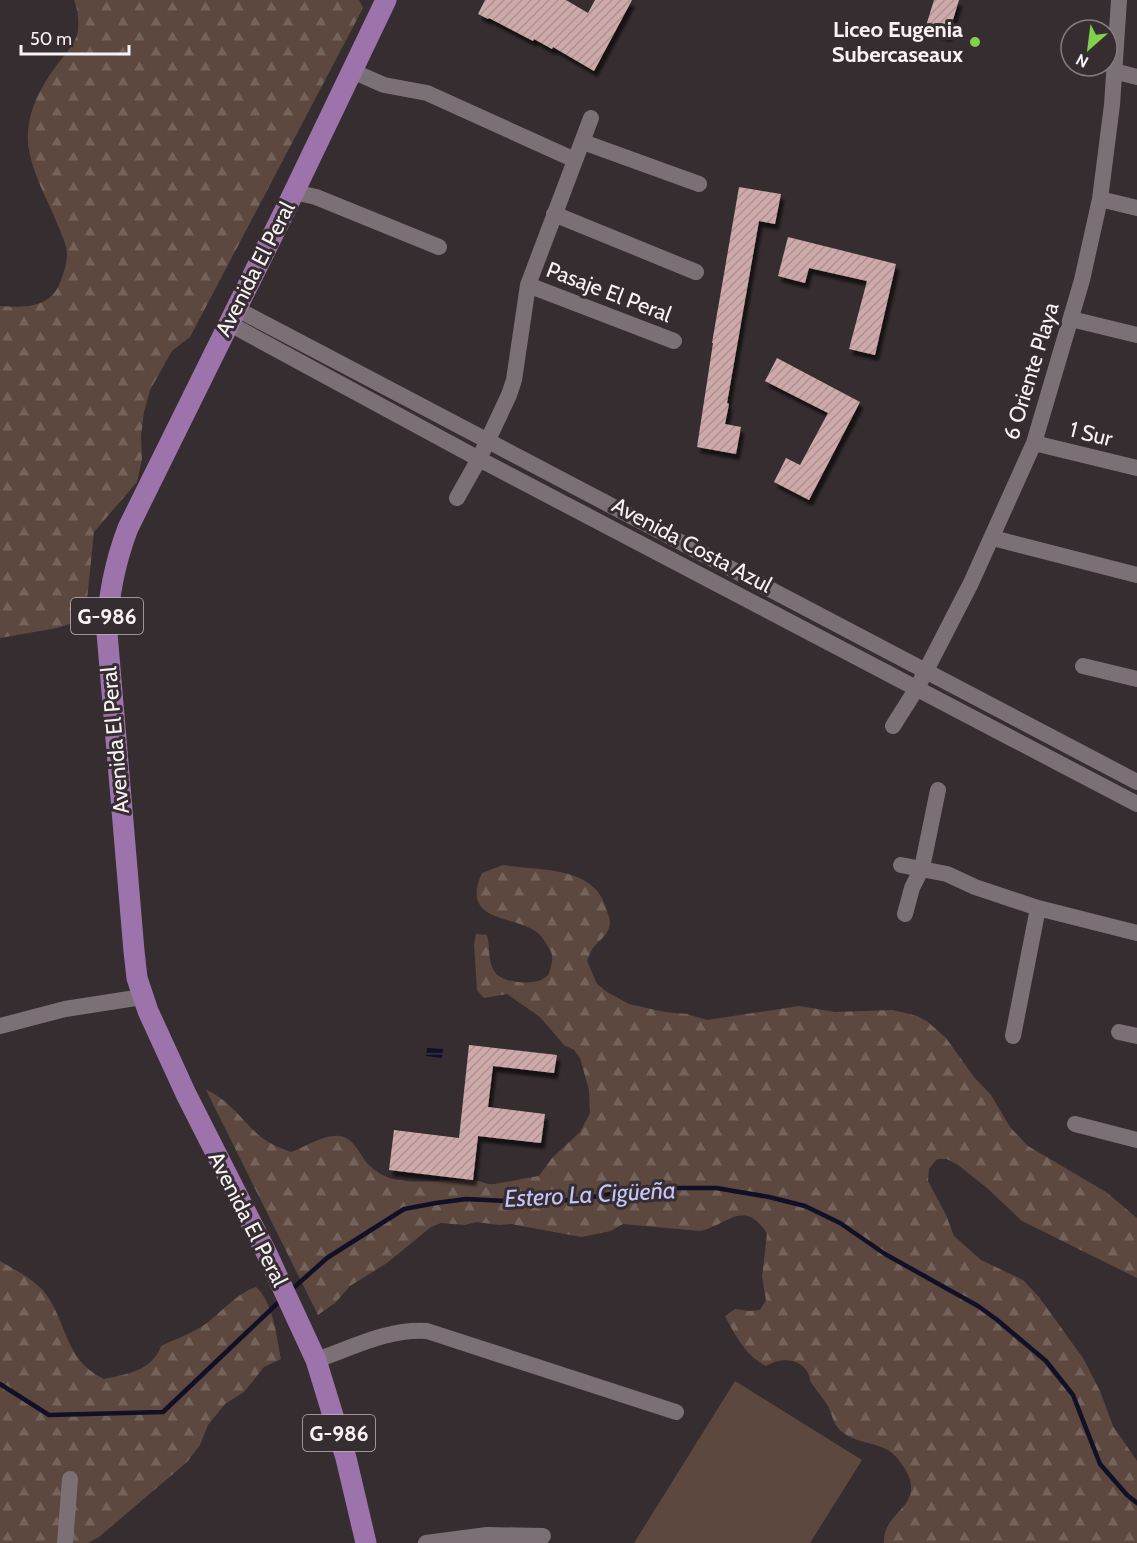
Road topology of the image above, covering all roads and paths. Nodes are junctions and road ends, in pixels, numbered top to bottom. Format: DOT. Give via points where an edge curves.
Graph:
graph roads {
  1 [pos="386,0"];
  2 [pos="1119,0"];
  3 [pos="1118,18"];
  4 [pos="352,71"];
  5 [pos="1119,72"];
  6 [pos="1137,77"];
  7 [pos="1113,78"];
  8 [pos="591,118"];
  9 [pos="583,142"];
  10 [pos="576,160"];
  11 [pos="699,184"];
  12 [pos="294,192"];
  13 [pos="1100,199"];
  14 [pos="1137,208"];
  15 [pos="554,214"];
  16 [pos="439,247"];
  17 [pos="696,272"];
  18 [pos="528,285"];
  19 [pos="232,316"];
  20 [pos="1071,319"];
  21 [pos="1137,335"];
  22 [pos="674,341"];
  23 [pos="488,440"];
  24 [pos="1034,443"];
  25 [pos="479,459"];
  26 [pos="1137,468"];
  27 [pos="457,498"];
  28 [pos="993,538"];
  29 [pos="1137,575"];
  30 [pos="1083,666"];
  31 [pos="925,672"];
  32 [pos="1137,679"];
  33 [pos="917,687"];
  34 [pos="894,726"];
  35 [pos="1137,782"];
  36 [pos="938,790"];
  37 [pos="1137,804"];
  38 [pos="901,864"];
  39 [pos="922,868"];
  40 [pos="1038,908"];
  41 [pos="904,914"];
  42 [pos="1137,933"];
  43 [pos="142,997"];
  44 [pos="0,1026"];
  45 [pos="1119,1032"];
  46 [pos="1013,1036"];
  47 [pos="1137,1036"];
  48 [pos="1075,1124"];
  49 [pos="1137,1140"];
  50 [pos="316,1360"];
  51 [pos="676,1412"];
  52 [pos="70,1479"];
  53 [pos="543,1536"];
  54 [pos="64,1543"];
  55 [pos="366,1543"];
  56 [pos="426,1543"];
  1 -- 4 [label="main road, Avenida El Peral / G-986"];
  2 -- 3 [label="street, 6 Oriente Playa"];
  4 -- 10 [label="street" via="384,85 427,93"];
  4 -- 12 [label="main road, Avenida El Peral / G-986"];
  5 -- 6 [label="street"];
  7 -- 13 [label="street, 6 Oriente Playa"];
  8 -- 9 [label="street"];
  9 -- 10 [label="street"];
  9 -- 11 [label="street"];
  10 -- 15 [label="street"];
  12 -- 16 [label="street" via="316,197"];
  12 -- 19 [label="main road, Avenida El Peral / G-986"];
  13 -- 14 [label="street"];
  13 -- 20 [label="street, 6 Oriente Playa"];
  15 -- 17 [label="street"];
  15 -- 18 [label="street"];
  18 -- 22 [label="street, Pasaje El Peral"];
  18 -- 23 [label="street" via="514,380"];
  19 -- 23 [label="street, Avenida Costa Azul"];
  19 -- 25 [label="street, Avenida Costa Azul"];
  19 -- 43 [label="main road, Avenida El Peral / G-986" via="128,528 109,598 109,673 134,951"];
  20 -- 21 [label="street"];
  20 -- 24 [label="street, 6 Oriente Playa"];
  23 -- 25 [label="street"];
  23 -- 31 [label="street, Avenida Costa Azul"];
  24 -- 26 [label="street, 1 Sur"];
  24 -- 28 [label="street, 6 Oriente Playa"];
  25 -- 27 [label="street"];
  25 -- 33 [label="street, Avenida Costa Azul"];
  28 -- 29 [label="street"];
  28 -- 31 [label="street, 6 Oriente Playa"];
  30 -- 32 [label="street"];
  31 -- 33 [label="street, 6 Oriente Playa"];
  31 -- 35 [label="street, Avenida Costa Azul"];
  33 -- 34 [label="street, 6 Oriente Playa"];
  33 -- 37 [label="street, Avenida Costa Azul"];
  36 -- 39 [label="street"];
  38 -- 39 [label="street"];
  39 -- 40 [label="street"];
  39 -- 41 [label="street"];
  40 -- 42 [label="street"];
  40 -- 46 [label="street"];
  43 -- 44 [label="street" via="65,1009"];
  43 -- 50 [label="main road, Avenida El Peral / G-986"];
  45 -- 47 [label="street"];
  48 -- 49 [label="street"];
  50 -- 51 [label="street" via="392,1333 427,1331"];
  50 -- 55 [label="main road, G-986" via="346,1458"];
  52 -- 54 [label="street"];
  53 -- 56 [label="street" via="488,1534"];
}
